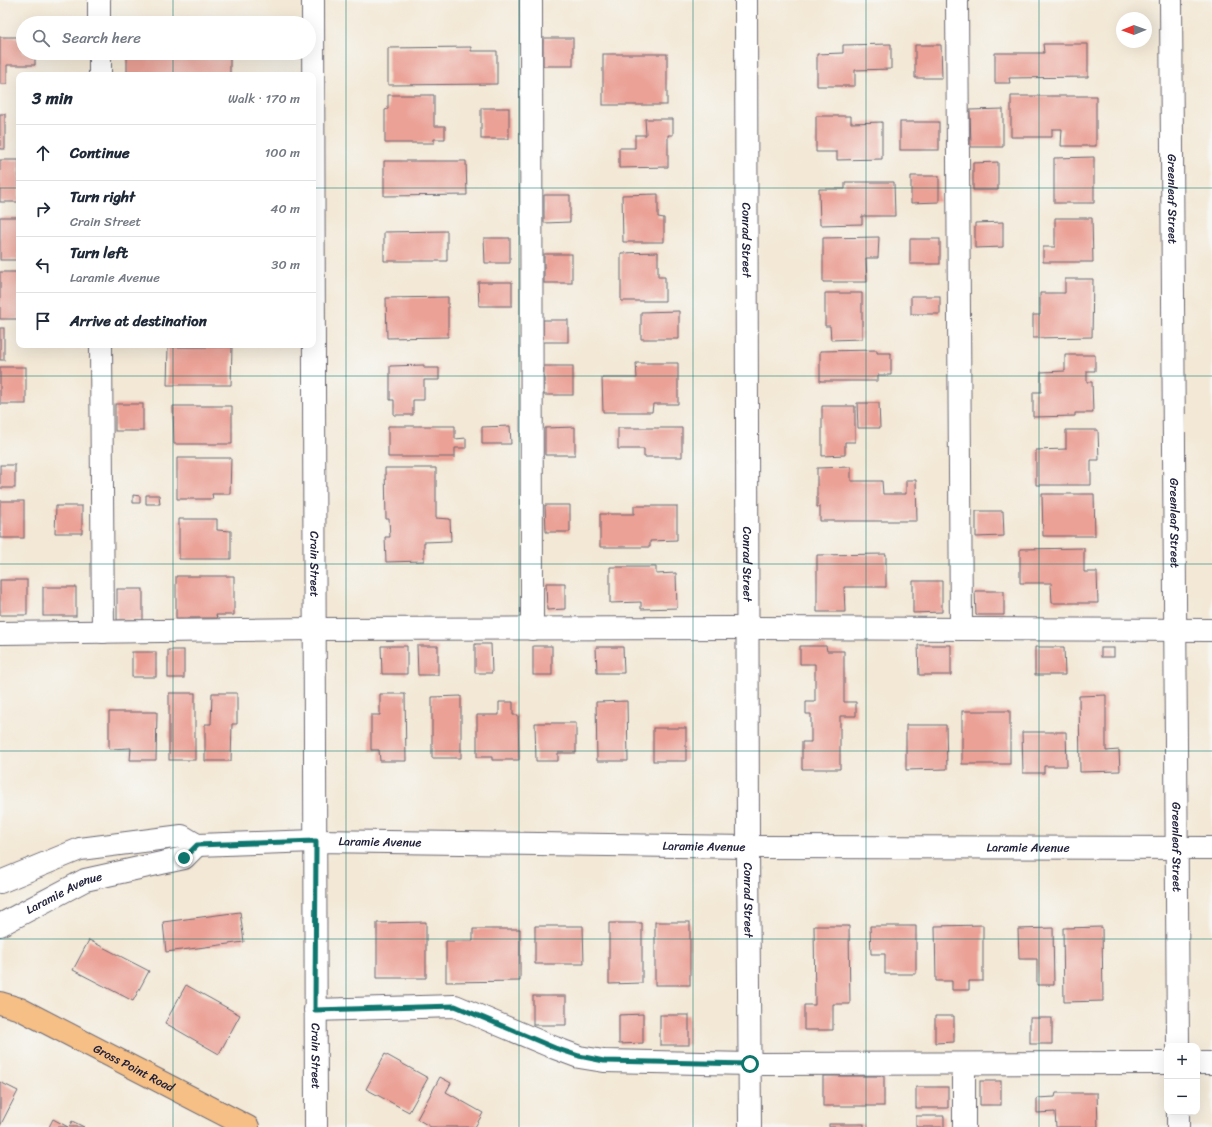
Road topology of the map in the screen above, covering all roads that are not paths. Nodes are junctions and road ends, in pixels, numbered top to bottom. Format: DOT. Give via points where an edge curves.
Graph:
graph roads {
  1 [pos="99,0"];
  2 [pos="314,0"];
  3 [pos="531,0"];
  4 [pos="746,0"];
  5 [pos="957,0"];
  6 [pos="1171,0"];
  7 [pos="99,16"];
  8 [pos="314,16"];
  9 [pos="100,60"];
  10 [pos="314,60"];
  11 [pos="100,72"];
  12 [pos="314,72"];
  13 [pos="101,348"];
  14 [pos="315,348"];
  15 [pos="747,628"];
  16 [pos="315,629"];
  17 [pos="532,629"];
  18 [pos="961,629"];
  19 [pos="1175,629"];
  20 [pos="1212,630"];
  21 [pos="103,632"];
  22 [pos="0,633"];
  23 [pos="316,841"];
  24 [pos="197,845"];
  25 [pos="748,846"];
  26 [pos="1176,848"];
  27 [pos="1212,848"];
  28 [pos="0,882"];
  29 [pos="0,925"];
  30 [pos="0,990"];
  31 [pos="10,1006"];
  32 [pos="315,1010"];
  33 [pos="1178,1043"];
  34 [pos="1164,1063"];
  35 [pos="1200,1063"];
  36 [pos="750,1064"];
  37 [pos="964,1064"];
  38 [pos="1212,1064"];
  39 [pos="1178,1115"];
  40 [pos="248,1127"];
  41 [pos="316,1127"];
  42 [pos="750,1127"];
  43 [pos="964,1127"];
  44 [pos="1178,1127"];
  1 -- 7 [label="street"];
  2 -- 8 [label="street, Crain Street"];
  3 -- 17 [label="street"];
  4 -- 15 [label="street, Conrad Street"];
  5 -- 18 [label="street"];
  6 -- 19 [label="street, Greenleaf Street"];
  9 -- 11 [label="street"];
  10 -- 12 [label="street, Crain Street"];
  13 -- 21 [label="street"];
  14 -- 16 [label="street, Crain Street"];
  15 -- 17 [label="street"];
  15 -- 18 [label="street"];
  15 -- 25 [label="street, Conrad Street"];
  16 -- 17 [label="street"];
  16 -- 21 [label="street"];
  16 -- 23 [label="street, Crain Street"];
  18 -- 19 [label="street"];
  19 -- 20 [label="street"];
  19 -- 26 [label="street, Greenleaf Street"];
  21 -- 22 [label="street"];
  23 -- 24 [label="street, Laramie Avenue"];
  23 -- 25 [label="street, Laramie Avenue"];
  23 -- 32 [label="street, Crain Street"];
  24 -- 28 [label="street, Laramie Avenue" via="182,836 80,849"];
  24 -- 29 [label="street, Laramie Avenue" via="184,858 85,880"];
  25 -- 26 [label="street, Laramie Avenue"];
  25 -- 36 [label="street, Conrad Street"];
  26 -- 27 [label="street, Laramie Avenue"];
  26 -- 33 [label="street, Greenleaf Street"];
  30 -- 31 [label="main road, Gross Point Road"];
  31 -- 40 [label="main road, Gross Point Road"];
  32 -- 36 [label="street" via="455,1006 555,1048 604,1061"];
  32 -- 41 [label="street, Crain Street"];
  34 -- 37 [label="street"];
  35 -- 38 [label="street"];
  36 -- 37 [label="street"];
  36 -- 42 [label="street, Conrad Street"];
  37 -- 43 [label="street"];
  39 -- 44 [label="street"];
}
